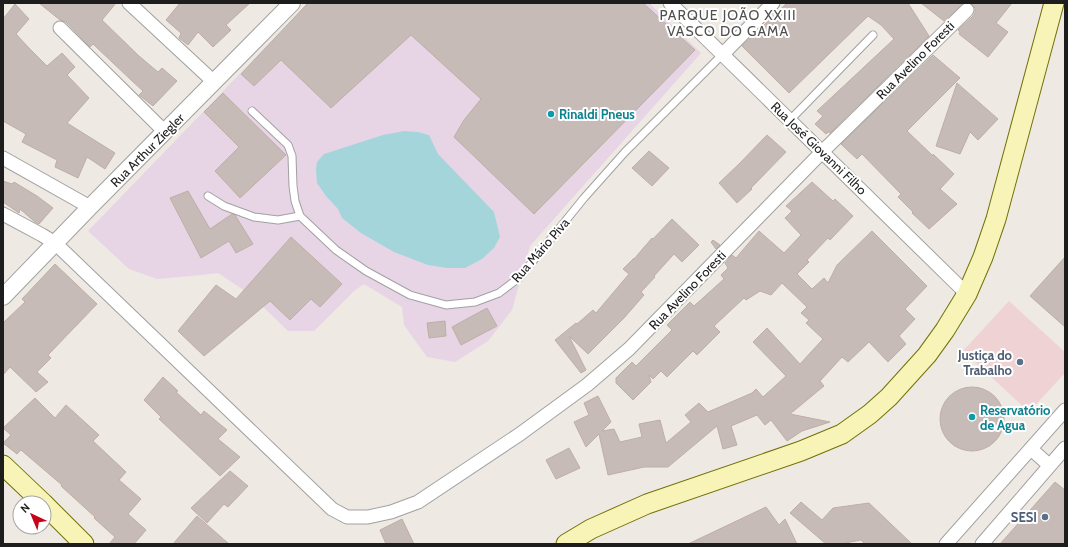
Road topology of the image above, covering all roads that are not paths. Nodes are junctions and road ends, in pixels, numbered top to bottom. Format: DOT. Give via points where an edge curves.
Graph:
graph roads {
  1 [pos="129,3"];
  2 [pos="292,3"];
  3 [pos="670,3"];
  4 [pos="773,3"];
  5 [pos="1054,3"];
  6 [pos="967,10"];
  7 [pos="60,28"];
  8 [pos="873,35"];
  9 [pos="723,54"];
  10 [pos="214,82"];
  11 [pos="252,111"];
  12 [pos="790,120"];
  13 [pos="165,132"];
  14 [pos="823,151"];
  15 [pos="3,158"];
  16 [pos="208,196"];
  17 [pos="90,207"];
  18 [pos="3,214"];
  19 [pos="300,216"];
  20 [pos="55,243"];
  21 [pos="967,294"];
  22 [pos="3,298"];
  23 [pos="1065,410"];
  24 [pos="1065,448"];
  25 [pos="1031,449"];
  26 [pos="1049,465"];
  27 [pos="3,466"];
  28 [pos="34,495"];
  29 [pos="52,513"];
  30 [pos="84,544"];
  31 [pos="566,544"];
  32 [pos="946,544"];
  33 [pos="982,544"];
  1 -- 10 [label="street"];
  2 -- 10 [label="street, Rua Arthur Ziegler"];
  3 -- 9 [label="street, Rua José Giovanni Filho"];
  4 -- 9 [label="street, Rua Mário Piva"];
  5 -- 21 [label="main road" via="996,219"];
  6 -- 14 [label="street, Rua Avelino Foresti"];
  7 -- 13 [label="street"];
  8 -- 12 [label="lane"];
  9 -- 12 [label="street, Rua José Giovanni Filho"];
  9 -- 19 [label="lane, Rua Mário Piva" via="625,152 520,277 499,293 475,302 446,305 410,295 366,272 336,250"];
  10 -- 13 [label="street, Rua Arthur Ziegler"];
  11 -- 19 [label="lane" via="288,145 292,156 295,200"];
  12 -- 14 [label="street, Rua José Giovanni Filho"];
  13 -- 17 [label="street, Rua Arthur Ziegler"];
  14 -- 20 [label="street, Rua Avelino Foresti" via="629,348 587,385 520,434 418,502 368,517 347,518 332,509"];
  14 -- 21 [label="street, Rua José Giovanni Filho"];
  15 -- 17 [label="street"];
  16 -- 19 [label="lane" via="224,206 254,217 278,220"];
  17 -- 20 [label="street, Rua Arthur Ziegler"];
  18 -- 20 [label="street, Rua Avelino Foresti"];
  20 -- 22 [label="street, Rua Arthur Ziegler"];
  21 -- 31 [label="main road" via="927,355 894,392 870,414 842,434 801,451 646,504 591,529"];
  23 -- 25 [label="street"];
  24 -- 26 [label="street"];
  25 -- 26 [label="street"];
  25 -- 32 [label="street"];
  26 -- 33 [label="street"];
  27 -- 28 [label="main road"];
  29 -- 30 [label="main road"];
}
